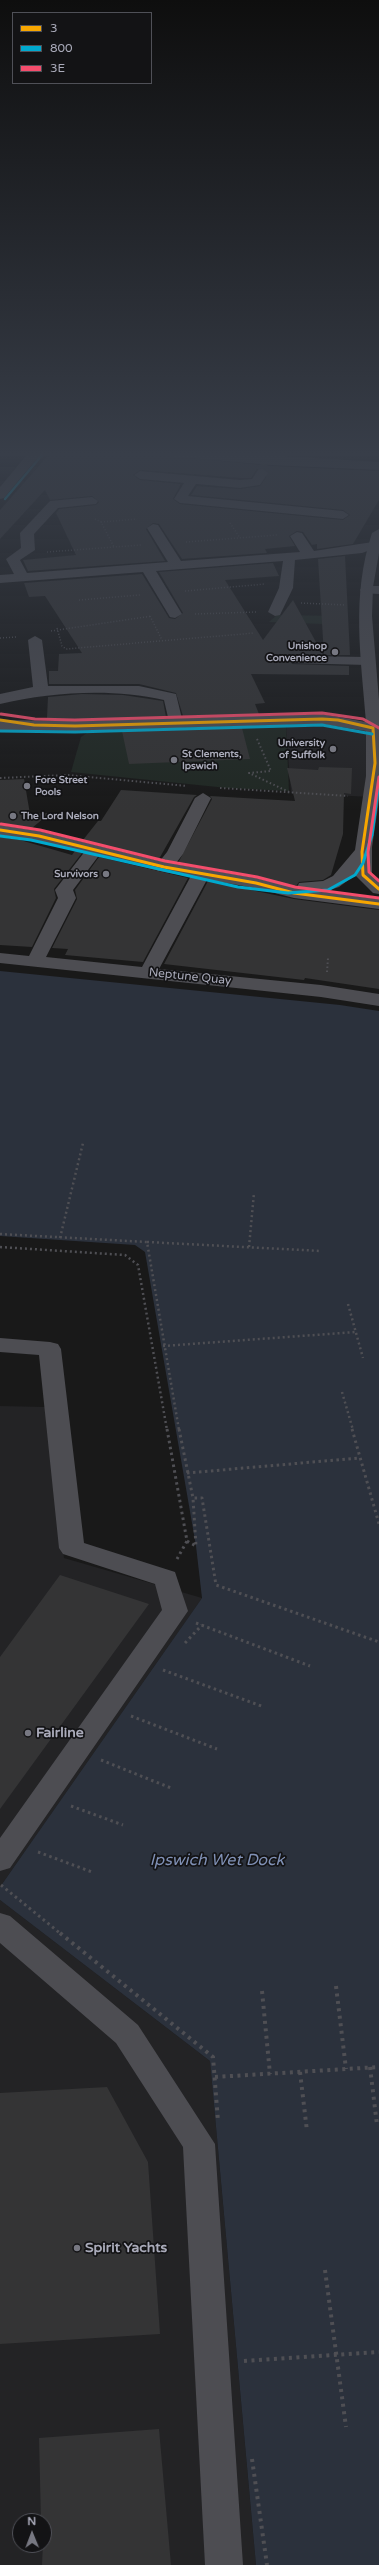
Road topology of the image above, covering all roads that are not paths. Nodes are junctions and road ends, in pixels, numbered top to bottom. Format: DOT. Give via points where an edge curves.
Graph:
graph roads {
  1 [pos="19,571"];
  2 [pos="109,571"];
  3 [pos="149,571"];
  4 [pos="288,571"];
  5 [pos="367,571"];
  6 [pos="22,577"];
  7 [pos="0,579"];
  8 [pos="373,590"];
  9 [pos="278,607"];
  10 [pos="175,614"];
  11 [pos="34,637"];
  12 [pos="298,660"];
  13 [pos="367,661"];
  14 [pos="41,690"];
  15 [pos="0,699"];
  16 [pos="0,720"];
  17 [pos="174,724"];
  18 [pos="0,725"];
  19 [pos="34,725"];
  20 [pos="373,728"];
  21 [pos="377,763"];
  22 [pos="203,798"];
  23 [pos="0,830"];
  24 [pos="95,850"];
  25 [pos="362,852"];
  26 [pos="164,867"];
  27 [pos="201,874"];
  28 [pos="256,883"];
  29 [pos="379,889"];
  30 [pos="379,904"];
  31 [pos="0,958"];
  32 [pos="35,962"];
  33 [pos="148,973"];
  34 [pos="379,1000"];
  35 [pos="0,1346"];
  36 [pos="0,1860"];
  37 [pos="0,1925"];
  38 [pos="224,2565"];
  1 -- 6 [label="street"];
  2 -- 6 [label="street"];
  3 -- 10 [label="street"];
  4 -- 9 [label="street"];
  5 -- 8 [label="main road"];
  6 -- 7 [label="street"];
  8 -- 13 [label="main road"];
  11 -- 14 [label="street"];
  12 -- 13 [label="street"];
  13 -- 20 [label="main road"];
  14 -- 15 [label="street"];
  14 -- 17 [label="street" via="139,690 161,693 173,699"];
  16 -- 19 [label="street"];
  17 -- 19 [label="main road"];
  17 -- 20 [label="main road" via="322,719"];
  18 -- 19 [label="main road"];
  20 -- 21 [label="main road"];
  21 -- 25 [label="main road"];
  22 -- 26 [label="street" via="175,854"];
  23 -- 24 [label="main road" via="39,836"];
  24 -- 26 [label="main road"];
  24 -- 32 [label="street" via="64,890 67,898"];
  25 -- 28 [label="main road" via="350,872 340,881 326,886 312,888"];
  25 -- 29 [label="main road" via="363,875"];
  26 -- 27 [label="main road"];
  27 -- 28 [label="main road"];
  27 -- 33 [label="street"];
  28 -- 30 [label="main road" via="344,903"];
  31 -- 32 [label="street, Neptune Quay"];
  32 -- 33 [label="street, Neptune Quay"];
  33 -- 34 [label="street, Neptune Quay"];
  35 -- 36 [label="street" via="50,1349 72,1548 166,1578 175,1611"];
  37 -- 38 [label="street" via="127,2034 199,2144"];
}
